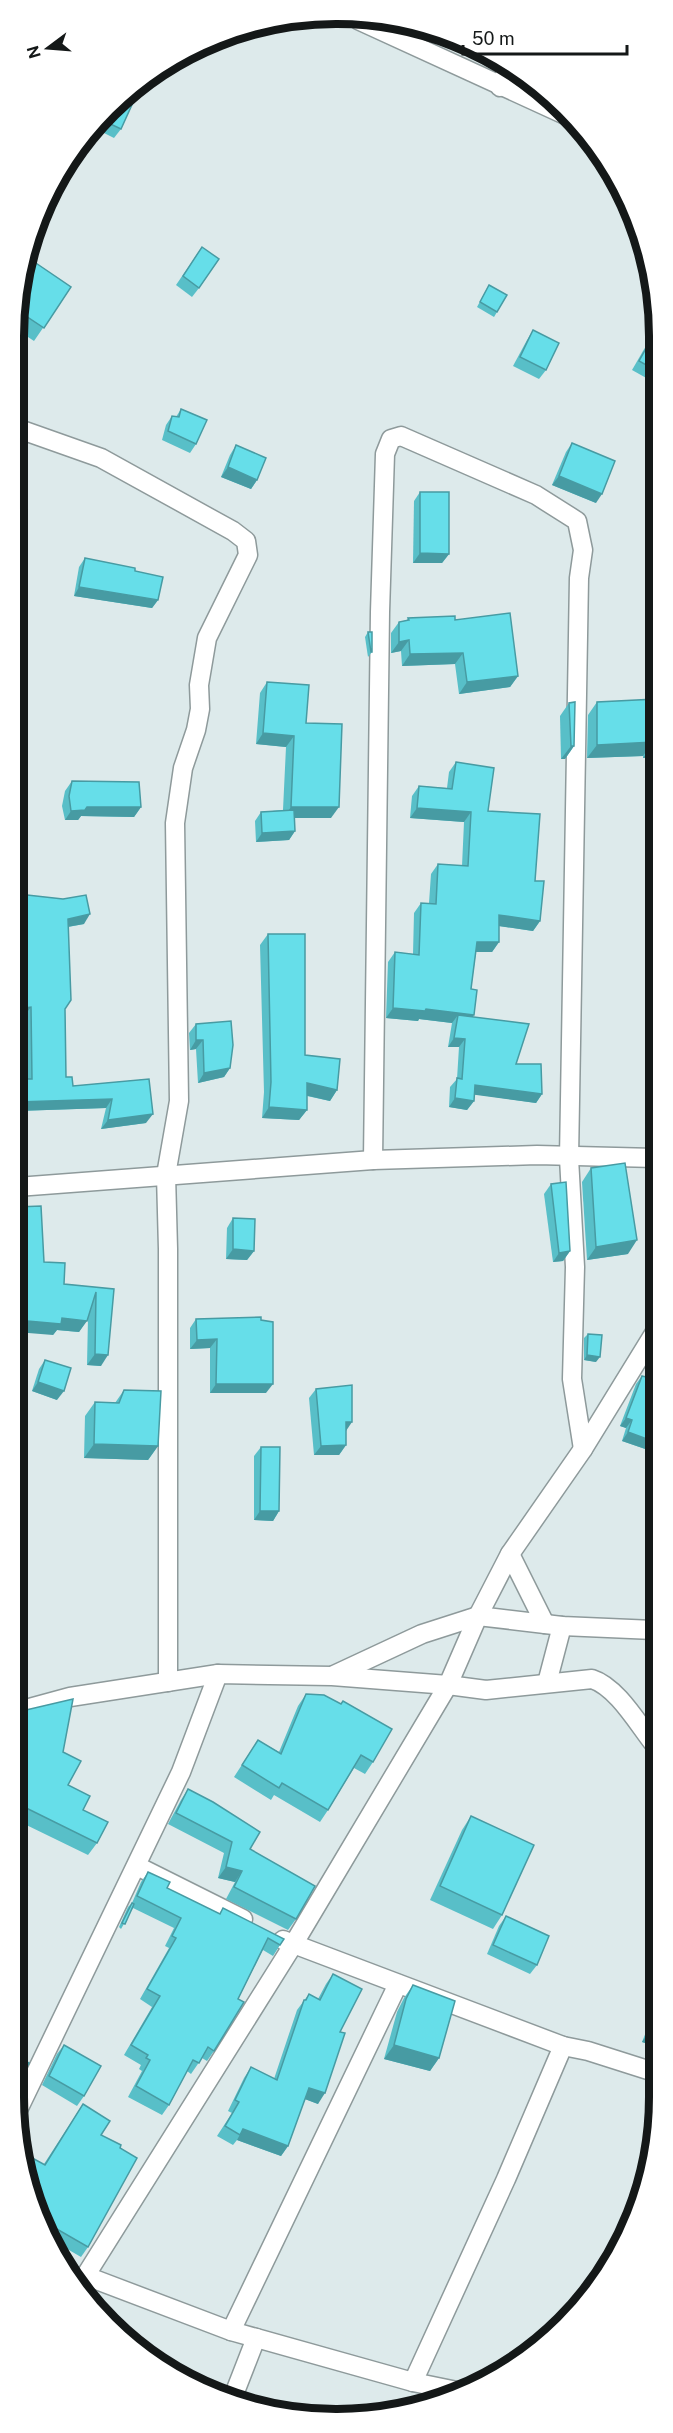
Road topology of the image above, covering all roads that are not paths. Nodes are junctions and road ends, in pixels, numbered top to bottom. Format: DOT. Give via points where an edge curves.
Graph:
graph roads {
  1 [pos="372,26"];
  2 [pos="506,74"];
  3 [pos="500,87"];
  4 [pos="549,108"];
  5 [pos="24,431"];
  6 [pos="569,1158"];
  7 [pos="649,1158"];
  8 [pos="373,1160"];
  9 [pos="166,1175"];
  10 [pos="24,1186"];
  11 [pos="649,1342"];
  12 [pos="584,1449"];
  13 [pos="510,1554"];
  14 [pos="478,1616"];
  15 [pos="553,1625"];
  16 [pos="649,1630"];
  17 [pos="218,1674"];
  18 [pos="332,1676"];
  19 [pos="168,1682"];
  20 [pos="547,1683"];
  21 [pos="448,1685"];
  22 [pos="24,1710"];
  23 [pos="649,1738"];
  24 [pos="137,1866"];
  25 [pos="293,1945"];
  26 [pos="398,1984"];
  27 [pos="563,2046"];
  28 [pos="649,2070"];
  29 [pos="24,2098"];
  30 [pos="84,2280"];
  31 [pos="85,2282"];
  32 [pos="231,2331"];
  33 [pos="256,2338"];
  34 [pos="412,2382"];
  35 [pos="441,2391"];
  36 [pos="235,2392"];
  1 -- 3 [label="street"];
  2 -- 3 [label="street"];
  3 -- 4 [label="street"];
  5 -- 9 [label="street" via="101,458 233,531 246,542 248,555 207,639 199,685 200,709 183,768 177,812 178,1101"];
  6 -- 7 [label="street"];
  6 -- 8 [label="street" via="537,1155"];
  6 -- 8 [label="street" via="579,578 583,550 577,521 536,495 401,436 391,439 385,454"];
  6 -- 12 [label="street" via="575,1267 572,1379"];
  8 -- 9 [label="street"];
  9 -- 10 [label="street"];
  9 -- 19 [label="street"];
  11 -- 12 [label="street"];
  12 -- 13 [label="street"];
  13 -- 14 [label="street"];
  13 -- 15 [label="street"];
  14 -- 15 [label="street"];
  14 -- 18 [label="street" via="422,1634"];
  14 -- 21 [label="street"];
  15 -- 16 [label="street"];
  15 -- 20 [label="street"];
  17 -- 18 [label="street"];
  17 -- 19 [label="street"];
  17 -- 24 [label="street" via="181,1772"];
  18 -- 21 [label="street"];
  19 -- 22 [label="street" via="70,1697"];
  20 -- 21 [label="street" via="486,1690"];
  20 -- 23 [label="street" via="580,1679 601,1682"];
  21 -- 25 [label="street"];
  24 -- 25 [label="street"];
  24 -- 29 [label="street"];
  25 -- 26 [label="street"];
  25 -- 30 [label="street"];
  26 -- 27 [label="street"];
  26 -- 32 [label="street"];
  27 -- 28 [label="street"];
  27 -- 34 [label="street"];
  31 -- 32 [label="street"];
  32 -- 33 [label="street"];
  33 -- 34 [label="street"];
  33 -- 36 [label="street"];
  34 -- 35 [label="street"];
}
